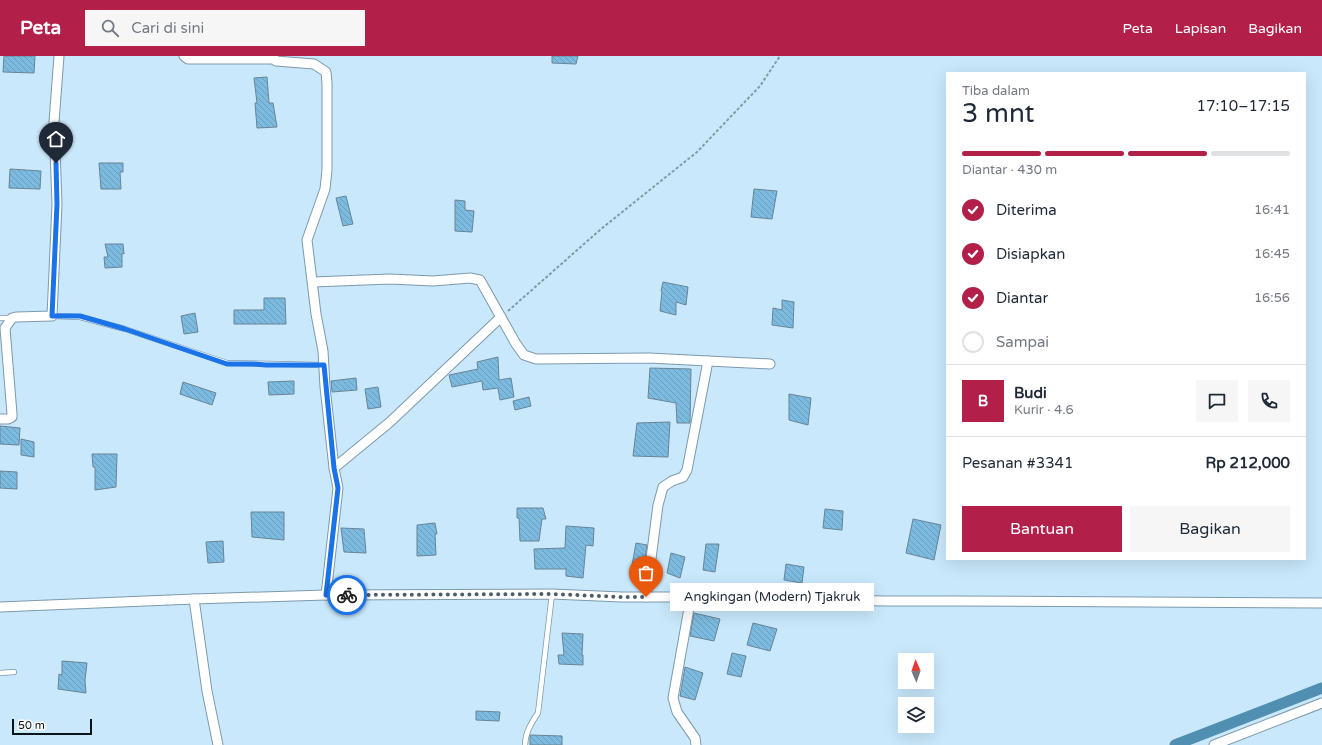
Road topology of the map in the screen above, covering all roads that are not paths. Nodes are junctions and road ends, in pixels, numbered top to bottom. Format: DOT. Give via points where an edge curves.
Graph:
graph roads {
  1 [pos="59,56"];
  2 [pos="184,56"];
  3 [pos="273,58"];
  4 [pos="313,282"];
  5 [pos="52,316"];
  6 [pos="501,317"];
  7 [pos="0,318"];
  8 [pos="12,318"];
  9 [pos="708,361"];
  10 [pos="770,364"];
  11 [pos="324,365"];
  12 [pos="0,419"];
  13 [pos="334,468"];
  14 [pos="552,594"];
  15 [pos="326,595"];
  16 [pos="646,597"];
  17 [pos="691,597"];
  18 [pos="194,599"];
  19 [pos="1322,604"];
  20 [pos="0,607"];
  21 [pos="14,672"];
  22 [pos="0,673"];
  23 [pos="1322,703"];
  24 [pos="218,745"];
  25 [pos="525,745"];
  26 [pos="696,745"];
  27 [pos="1214,745"];
  1 -- 5 [label="street" via="54,122 57,204"];
  2 -- 3 [label="street" via="188,59"];
  3 -- 4 [label="street" via="279,62 314,64 326,72 326,178 321,204 307,240"];
  4 -- 6 [label="street" via="390,278 433,281 470,278 480,280"];
  4 -- 11 [label="street"];
  5 -- 8 [label="street"];
  5 -- 11 [label="lane" via="80,316 227,364"];
  6 -- 9 [label="street" via="524,355 536,359 648,358"];
  6 -- 13 [label="street" via="390,422"];
  7 -- 8 [label="lane"];
  8 -- 12 [label="street" via="5,328 12,417"];
  9 -- 10 [label="street"];
  9 -- 16 [label="street" via="687,470 683,477 663,487 658,505"];
  11 -- 13 [label="street"];
  13 -- 15 [label="street" via="338,488"];
  14 -- 15 [label="street"];
  14 -- 16 [label="street"];
  14 -- 25 [label="lane" via="538,713 530,725"];
  15 -- 18 [label="street"];
  16 -- 17 [label="street"];
  17 -- 19 [label="street"];
  17 -- 26 [label="street" via="673,698 677,712 695,738"];
  18 -- 20 [label="street"];
  18 -- 24 [label="street" via="207,691"];
  21 -- 22 [label="lane"];
  23 -- 27 [label="street"];
}
